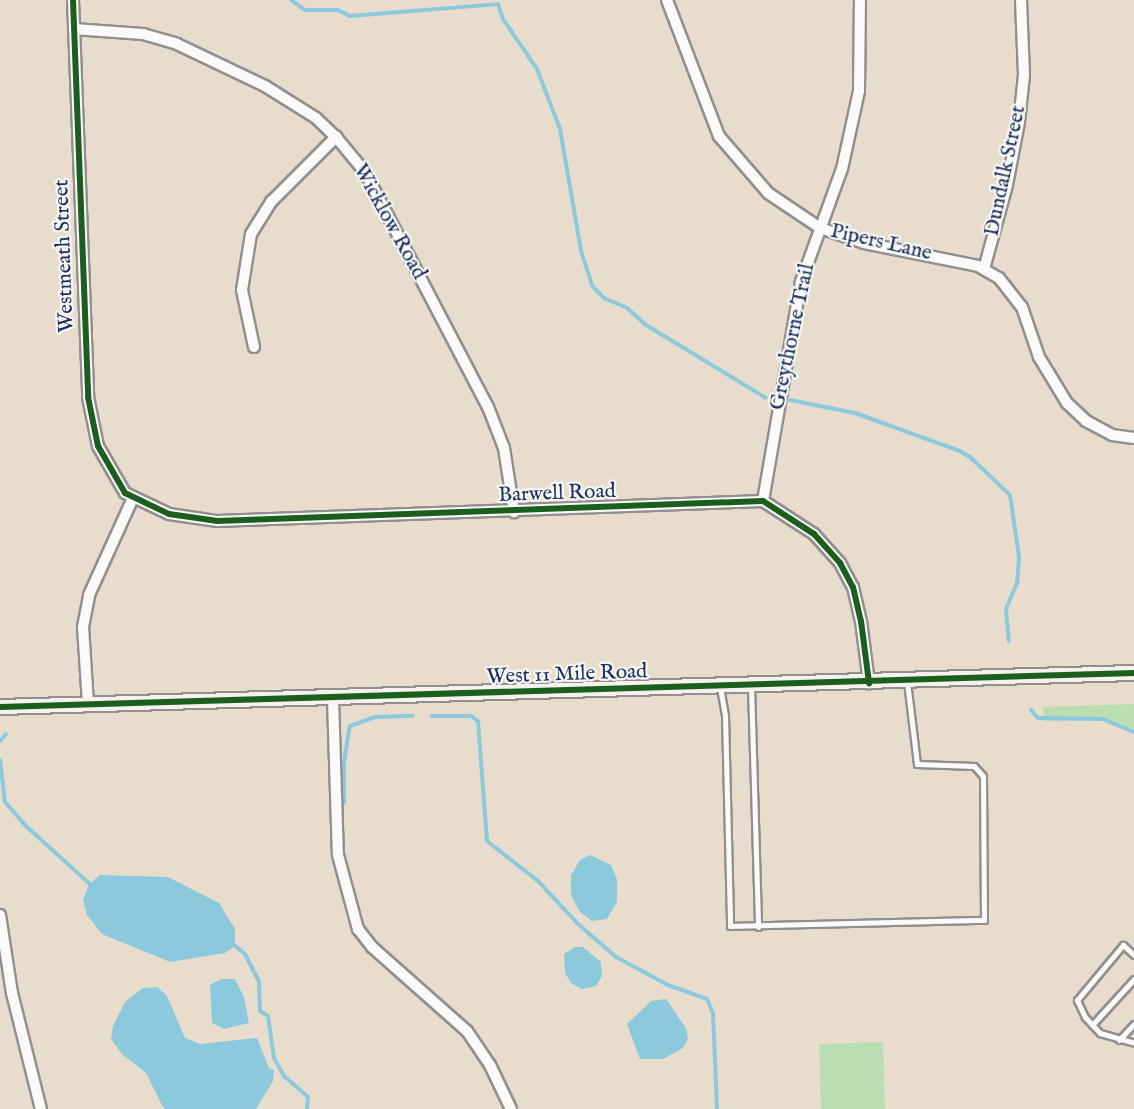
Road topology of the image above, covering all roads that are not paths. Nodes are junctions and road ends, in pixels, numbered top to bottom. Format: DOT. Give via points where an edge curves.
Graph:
graph roads {
  1 [pos="73,0"];
  2 [pos="667,0"];
  3 [pos="860,0"];
  4 [pos="1021,0"];
  5 [pos="74,29"];
  6 [pos="336,137"];
  7 [pos="820,228"];
  8 [pos="984,269"];
  9 [pos="254,347"];
  10 [pos="1134,438"];
  11 [pos="133,498"];
  12 [pos="764,501"];
  13 [pos="514,512"];
  14 [pos="1134,673"];
  15 [pos="907,681"];
  16 [pos="869,683"];
  17 [pos="751,686"];
  18 [pos="720,687"];
  19 [pos="333,699"];
  20 [pos="88,704"];
  21 [pos="0,707"];
  22 [pos="0,915"];
  23 [pos="758,927"];
  24 [pos="1134,954"];
  25 [pos="1134,979"];
  26 [pos="1134,1024"];
  27 [pos="1092,1025"];
  28 [pos="1119,1041"];
  29 [pos="1134,1043"];
  30 [pos="41,1109"];
  31 [pos="512,1109"];
  1 -- 5 [label="street, Westmeath Street"];
  2 -- 7 [label="street, Pipers Lane" via="719,136 768,193"];
  3 -- 7 [label="street, Greythorne Trail" via="859,91 842,169"];
  4 -- 8 [label="street, Dundalk Street" via="1024,75 1019,122"];
  5 -- 6 [label="street, Wicklow Road" via="143,34 177,44 265,86"];
  5 -- 11 [label="street, Westmeath Street" via="88,397 98,446 110,470"];
  6 -- 9 [label="street" via="272,201 251,234 242,291"];
  6 -- 13 [label="street, Wicklow Road" via="365,172 488,407 504,448"];
  7 -- 8 [label="street, Pipers Lane" via="864,243"];
  7 -- 12 [label="street, Greythorne Trail" via="801,282 790,332"];
  8 -- 10 [label="street, Pipers Lane" via="999,278 1022,307 1039,357 1067,403 1086,421 1112,435"];
  11 -- 13 [label="street, Barwell Road" via="169,514 218,521"];
  11 -- 20 [label="street" via="89,595 83,627"];
  12 -- 13 [label="street, Barwell Road"];
  12 -- 16 [label="street" via="814,534 840,563 856,598"];
  14 -- 15 [label="street, West 11 Mile Road"];
  15 -- 16 [label="street, West 11 Mile Road"];
  15 -- 23 [label="lane" via="917,764 974,766 983,776 984,920"];
  16 -- 17 [label="street, West 11 Mile Road"];
  17 -- 18 [label="street, West 11 Mile Road"];
  17 -- 23 [label="lane"];
  18 -- 19 [label="street, West 11 Mile Road"];
  18 -- 23 [label="lane" via="725,715 730,926"];
  19 -- 20 [label="street, West 11 Mile Road"];
  19 -- 31 [label="street" via="339,855 358,929 372,947 467,1031"];
  20 -- 21 [label="street, West 11 Mile Road"];
  22 -- 30 [label="street" via="12,993"];
  24 -- 27 [label="lane" via="1123,945 1082,990 1077,1000"];
  25 -- 27 [label="lane"];
  26 -- 28 [label="lane"];
  27 -- 28 [label="lane"];
  28 -- 29 [label="lane"];
}
